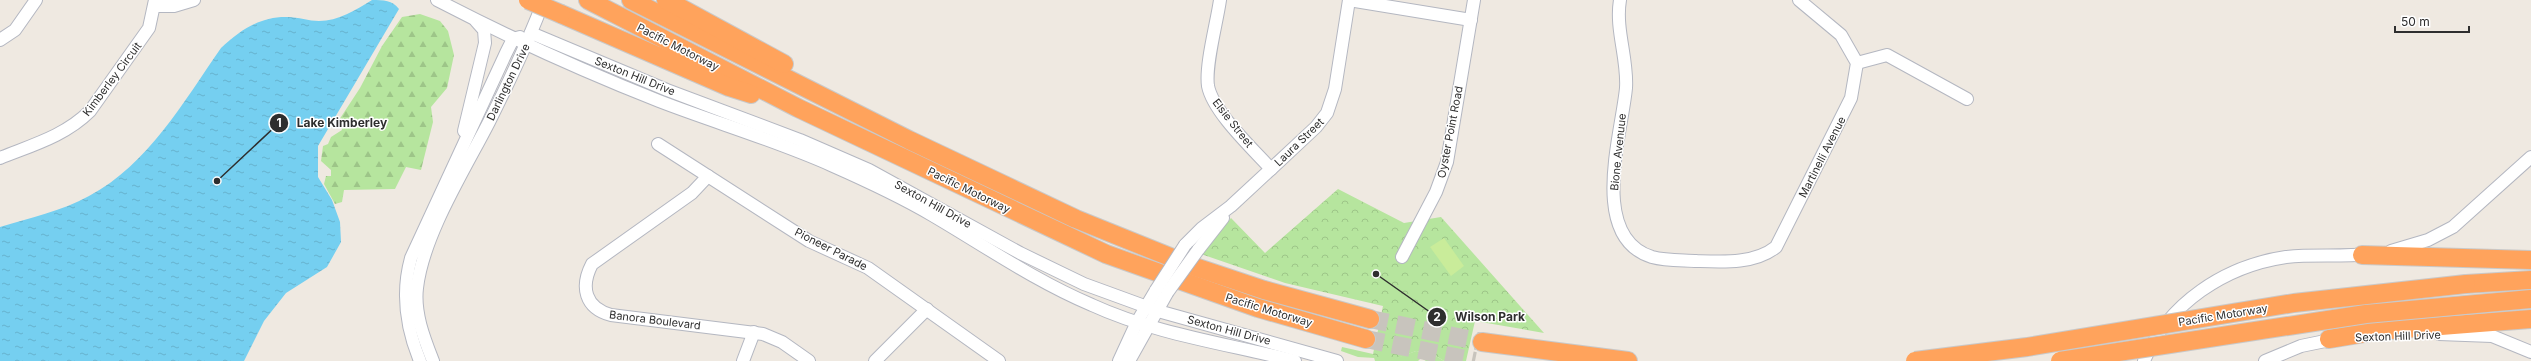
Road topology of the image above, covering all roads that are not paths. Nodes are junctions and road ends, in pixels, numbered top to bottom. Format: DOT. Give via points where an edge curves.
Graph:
graph roads {
  1 [pos="36,0"];
  2 [pos="194,0"];
  3 [pos="437,0"];
  4 [pos="528,0"];
  5 [pos="544,0"];
  6 [pos="588,0"];
  7 [pos="631,0"];
  8 [pos="666,0"];
  9 [pos="1220,0"];
  10 [pos="1349,0"];
  11 [pos="1474,0"];
  12 [pos="1620,0"];
  13 [pos="1800,0"];
  14 [pos="155,3"];
  15 [pos="471,17"];
  16 [pos="1471,20"];
  17 [pos="532,33"];
  18 [pos="513,39"];
  19 [pos="0,40"];
  20 [pos="527,45"];
  21 [pos="1856,63"];
  22 [pos="1966,100"];
  23 [pos="798,108"];
  24 [pos="909,140"];
  25 [pos="463,142"];
  26 [pos="658,144"];
  27 [pos="2531,157"];
  28 [pos="0,158"];
  29 [pos="1271,169"];
  30 [pos="708,176"];
  31 [pos="1238,200"];
  32 [pos="1776,247"];
  33 [pos="2362,255"];
  34 [pos="1402,257"];
  35 [pos="2531,260"];
  36 [pos="2531,280"];
  37 [pos="1162,292"];
  38 [pos="2531,299"];
  39 [pos="1146,306"];
  40 [pos="927,309"];
  41 [pos="1158,311"];
  42 [pos="1370,319"];
  43 [pos="2531,319"];
  44 [pos="1137,322"];
  45 [pos="1149,326"];
  46 [pos="754,332"];
  47 [pos="1366,339"];
  48 [pos="2329,340"];
  49 [pos="1482,342"];
  50 [pos="2531,352"];
  51 [pos="420,361"];
  52 [pos="433,361"];
  53 [pos="742,361"];
  54 [pos="809,361"];
  55 [pos="875,361"];
  56 [pos="999,361"];
  57 [pos="1119,361"];
  58 [pos="1129,361"];
  59 [pos="1296,361"];
  60 [pos="1337,361"];
  61 [pos="1628,361"];
  62 [pos="1915,361"];
  63 [pos="2060,361"];
  64 [pos="2144,361"];
  65 [pos="2265,361"];
  1 -- 19 [label="street" via="15,30"];
  2 -- 14 [label="street" via="174,6"];
  3 -- 15 [label="street, Sexton Hill Drive"];
  4 -- 23 [label="highway, bridge" via="729,87"];
  5 -- 17 [label="street"];
  6 -- 23 [label="highway, Pacific Motorway"];
  7 -- 24 [label="highway, Pacific Motorway"];
  8 -- 24 [label="highway" via="890,122"];
  9 -- 29 [label="street, Elsie Street" via="1208,76 1210,91 1227,119"];
  10 -- 16 [label="street"];
  10 -- 29 [label="street, Laura Street" via="1335,89 1327,113 1316,127"];
  11 -- 16 [label="street, Oyster Point Road"];
  12 -- 32 [label="street, Bione Avenuue" via="1626,87 1616,152 1614,185 1616,215 1624,234 1644,253 1664,259 1749,259 1765,256"];
  13 -- 21 [label="street" via="1841,35"];
  14 -- 28 [label="street, Kimberley Circuit" via="147,32 81,120 56,136"];
  15 -- 18 [label="street, Sexton Hill Drive"];
  15 -- 25 [label="street" via="482,27 486,40 465,121"];
  16 -- 34 [label="street, Oyster Point Road" via="1445,168 1436,192"];
  17 -- 18 [label="street, Darlington Drive"];
  17 -- 20 [label="street, Darlington Drive"];
  17 -- 39 [label="street, Sexton Hill Drive" via="667,90 837,156 908,189 1043,265 1084,284"];
  18 -- 20 [label="street, Sexton Hill Drive"];
  18 -- 25 [label="street, Darlington Drive"];
  20 -- 44 [label="street, Sexton Hill Drive" via="659,101 831,165 931,214 1071,296"];
  20 -- 52 [label="street, Darlington Drive" via="457,184 422,261 417,288 418,313"];
  21 -- 22 [label="street" via="1887,55"];
  21 -- 32 [label="street, Martinelli Avenue" via="1852,98"];
  23 -- 47 [label="highway, Pacific Motorway" via="1106,254 1258,308"];
  24 -- 42 [label="highway, Pacific Motorway" via="1076,219 1151,250 1264,290"];
  25 -- 51 [label="street, Darlington Drive" via="413,251 407,272 406,313"];
  26 -- 30 [label="street, Pioneer Parade"];
  27 -- 33 [label="street" via="2453,227 2428,240 2404,248"];
  29 -- 31 [label="street, Laura Street"];
  30 -- 40 [label="street, Pioneer Parade" via="809,241 868,268"];
  30 -- 46 [label="street, Banora Boulevard" via="692,194 592,264 586,276 584,290 591,305 611,315"];
  31 -- 37 [label="street, Laura Street, bridge"];
  31 -- 37 [label="street, Laura Street, bridge" via="1185,245"];
  33 -- 35 [label="highway"];
  33 -- 64 [label="street" via="2286,257 2258,263 2228,274 2201,290 2177,311 2156,338"];
  36 -- 62 [label="highway, Pacific Motorway, bridge" via="2466,284 2294,303 2027,347"];
  37 -- 39 [label="street"];
  37 -- 41 [label="street, Laura Street"];
  38 -- 63 [label="highway, Pacific Motorway, bridge" via="2366,314"];
  39 -- 41 [label="street, Sexton Hill Drive"];
  39 -- 44 [label="street"];
  40 -- 55 [label="street"];
  40 -- 56 [label="street, Pioneer Parade"];
  41 -- 45 [label="street, Laura Street"];
  41 -- 60 [label="street, Sexton Hill Drive"];
  43 -- 48 [label="highway" via="2377,331"];
  44 -- 45 [label="street, Sexton Hill Drive"];
  44 -- 57 [label="street"];
  45 -- 58 [label="street, Laura Street"];
  45 -- 59 [label="street, Sexton Hill Drive"];
  46 -- 53 [label="street"];
  46 -- 54 [label="street, Banora Boulevard" via="777,339"];
  48 -- 50 [label="street, Sexton Hill Drive" via="2476,334 2506,340"];
  48 -- 65 [label="street, Sexton Hill Drive" via="2301,346"];
  49 -- 61 [label="highway"];
}
